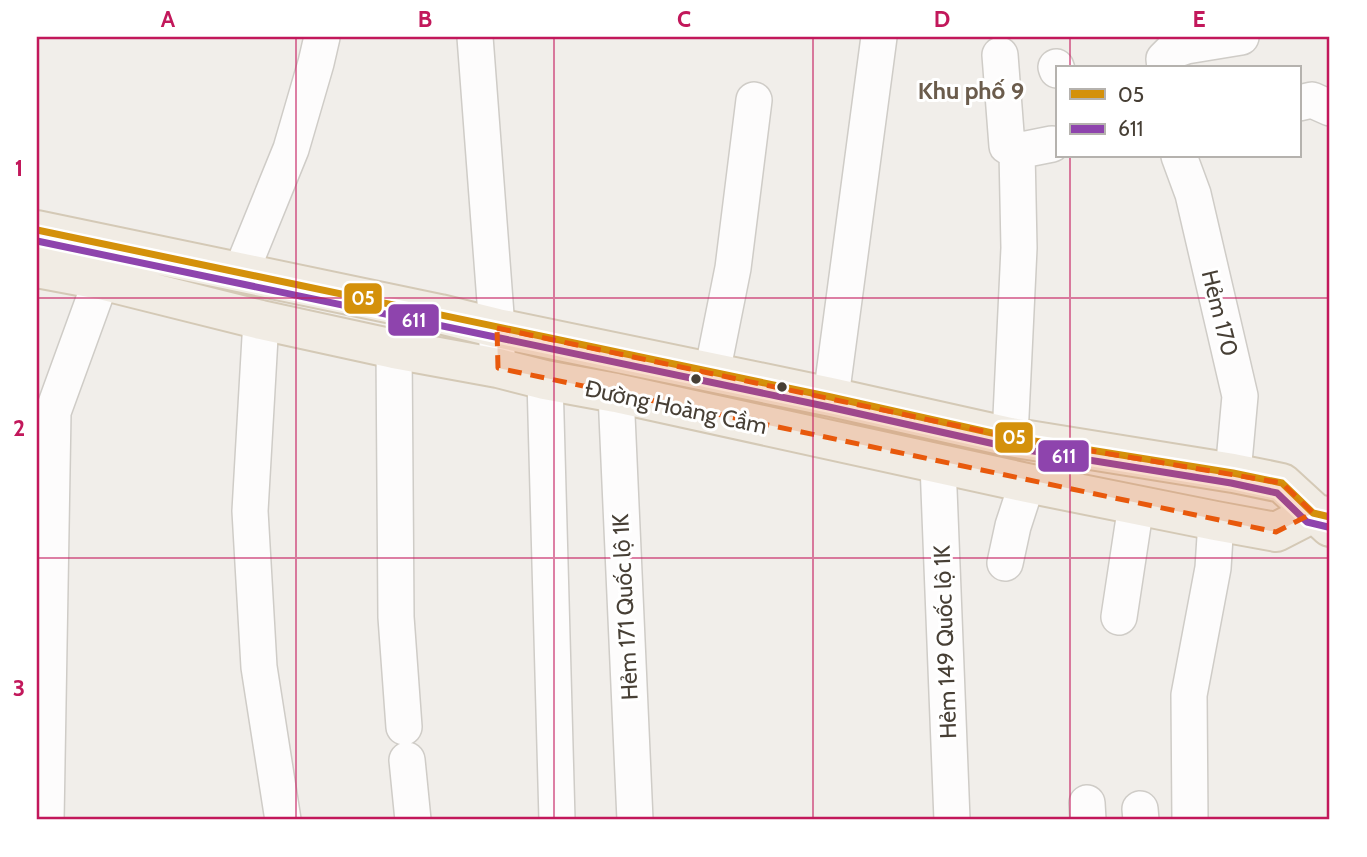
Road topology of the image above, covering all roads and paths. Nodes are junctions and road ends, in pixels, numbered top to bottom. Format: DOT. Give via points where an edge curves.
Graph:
graph roads {
  1 [pos="322,37"];
  2 [pos="475,37"];
  3 [pos="879,37"];
  4 [pos="1241,37"];
  5 [pos="1000,55"];
  6 [pos="1165,66"];
  7 [pos="754,100"];
  8 [pos="1300,103"];
  9 [pos="1330,108"];
  10 [pos="1052,145"];
  11 [pos="1017,151"];
  12 [pos="1181,158"];
  13 [pos="37,230"];
  14 [pos="37,268"];
  15 [pos="241,272"];
  16 [pos="101,281"];
  17 [pos="261,320"];
  18 [pos="497,328"];
  19 [pos="394,349"];
  20 [pos="498,368"];
  21 [pos="712,373"];
  22 [pos="545,380"];
  23 [pos="616,393"];
  24 [pos="831,397"];
  25 [pos="1010,437"];
  26 [pos="938,464"];
  27 [pos="1233,473"];
  28 [pos="1027,483"];
  29 [pos="1136,505"];
  30 [pos="1325,519"];
  31 [pos="1216,521"];
  32 [pos="1005,563"];
  33 [pos="1119,617"];
  34 [pos="46,820"];
  35 [pos="283,820"];
  36 [pos="413,820"];
  37 [pos="557,820"];
  38 [pos="635,820"];
  39 [pos="953,820"];
  40 [pos="1190,820"];
  1 -- 15 [label="street" via="291,149"];
  2 -- 18 [label="street"];
  3 -- 24 [label="street"];
  4 -- 6 [label="street" via="1172,51 1164,59"];
  5 -- 11 [label="street" via="1007,146"];
  7 -- 21 [label="street" via="733,268"];
  8 -- 9 [label="street" via="1312,100"];
  10 -- 11 [label="street"];
  11 -- 25 [label="street" via="1019,248"];
  12 -- 27 [label="street, Hẻm 170" via="1240,396"];
  13 -- 15 [label="main road, Đường Hoàng Cầm"];
  14 -- 16 [label="main road, Đường Hoàng Cầm"];
  15 -- 18 [label="main road, Đường Hoàng Cầm"];
  16 -- 17 [label="main road, Đường Hoàng Cầm"];
  16 -- 34 [label="street" via="53,412"];
  17 -- 19 [label="main road, Đường Hoàng Cầm"];
  17 -- 35 [label="street" via="250,511 260,667"];
  18 -- 20 [label="street"];
  18 -- 21 [label="main road, Đường Hoàng Cầm"];
  19 -- 20 [label="main road, Đường Hoàng Cầm"];
  19 -- 36 [label="street" via="396,617"];
  20 -- 22 [label="main road, Đường Hoàng Cầm"];
  21 -- 24 [label="main road, Đường Hoàng Cầm"];
  22 -- 23 [label="main road, Đường Hoàng Cầm"];
  22 -- 37 [label="street"];
  23 -- 26 [label="main road, Đường Hoàng Cầm"];
  23 -- 38 [label="street, Hẻm 171 Quốc lộ 1K"];
  24 -- 25 [label="main road, Đường Hoàng Cầm"];
  25 -- 27 [label="main road, Đường Hoàng Cầm"];
  26 -- 28 [label="main road, Đường Hoàng Cầm"];
  26 -- 39 [label="street, Hẻm 149 Quốc lộ 1K"];
  27 -- 30 [label="main road, Đường Hoàng Cầm" via="1282,483"];
  28 -- 29 [label="main road, Đường Hoàng Cầm"];
  28 -- 32 [label="street"];
  29 -- 31 [label="main road, Đường Hoàng Cầm"];
  29 -- 33 [label="street"];
  30 -- 31 [label="main road, Đường Hoàng Cầm" via="1276,532"];
  31 -- 40 [label="street" via="1213,568 1189,695"];
}
